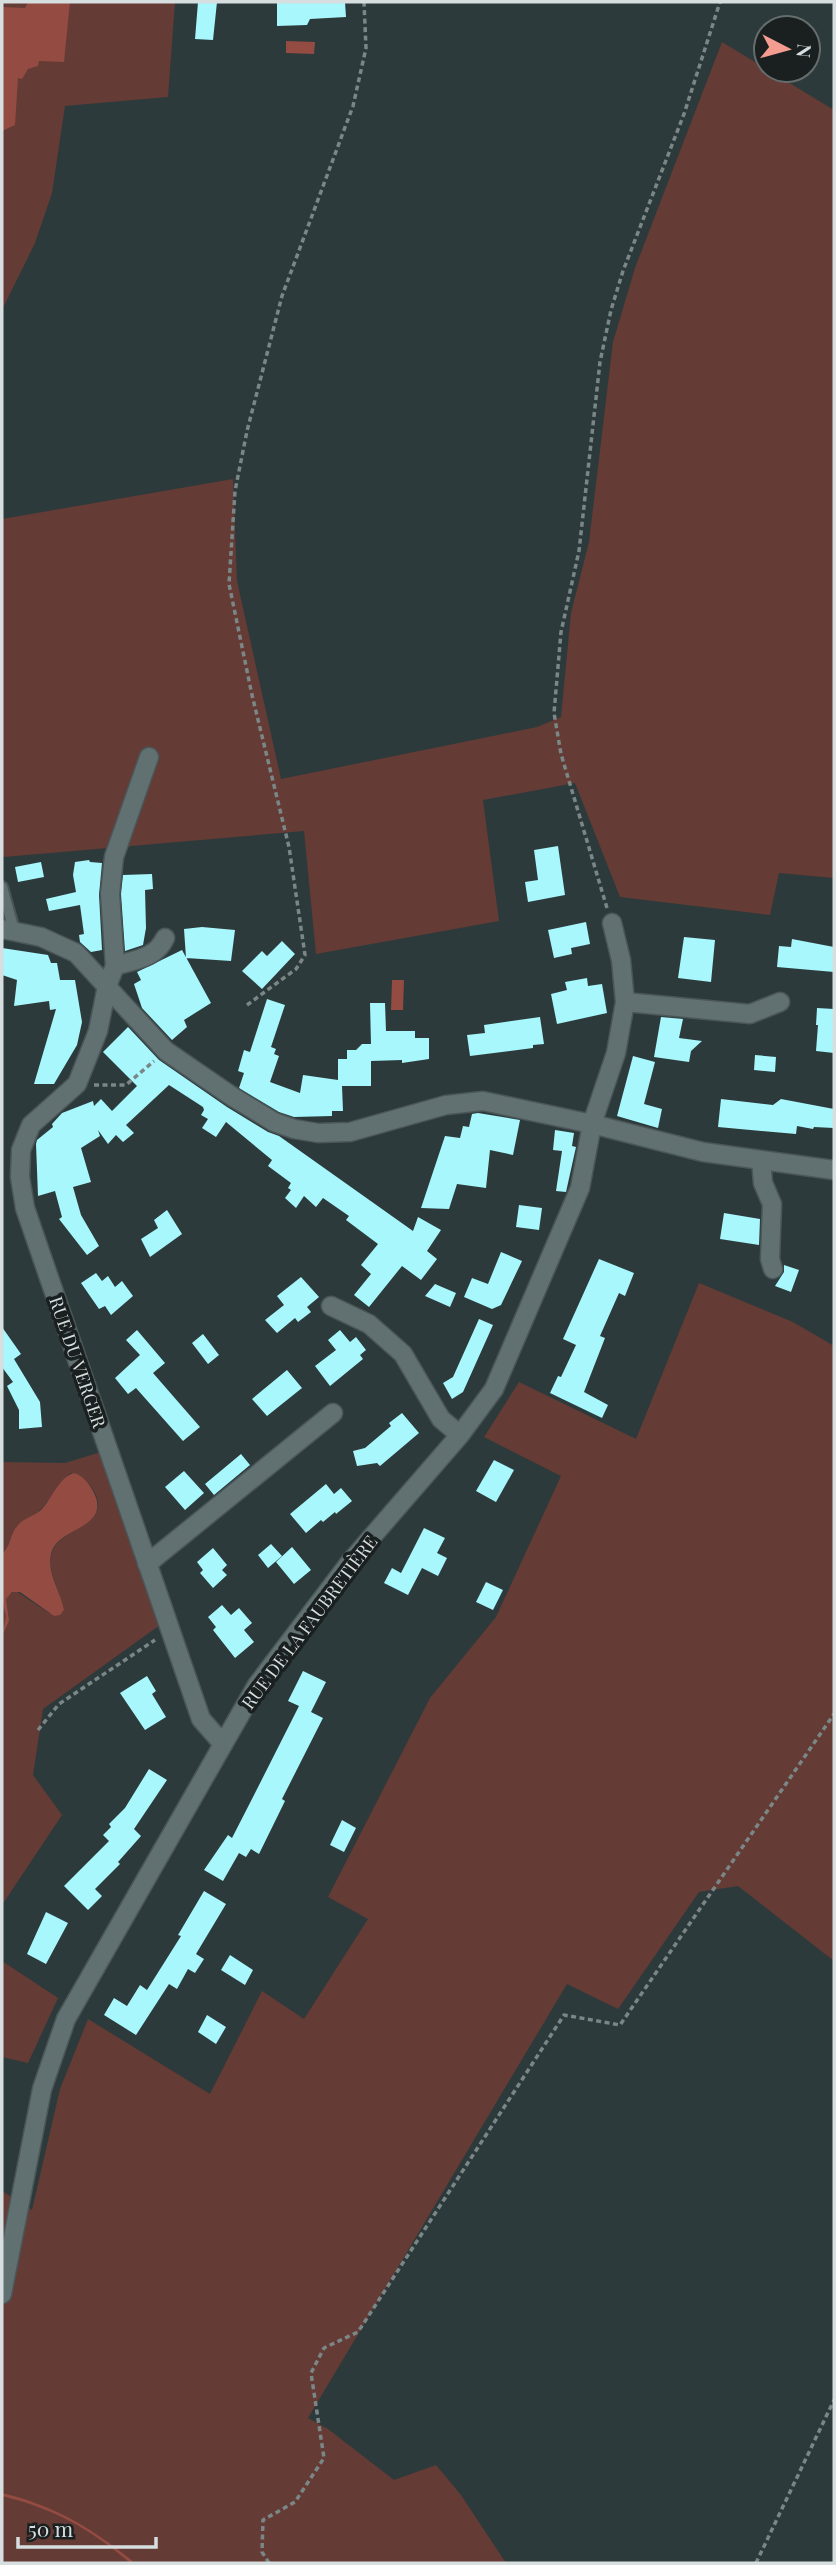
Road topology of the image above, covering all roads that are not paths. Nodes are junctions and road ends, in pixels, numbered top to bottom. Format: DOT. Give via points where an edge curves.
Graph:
graph roads {
  1 [pos="149,757"];
  2 [pos="2,887"];
  3 [pos="612,923"];
  4 [pos="8,930"];
  5 [pos="165,938"];
  6 [pos="115,966"];
  7 [pos="107,986"];
  8 [pos="625,1002"];
  9 [pos="780,1002"];
  10 [pos="592,1124"];
  11 [pos="761,1160"];
  12 [pos="834,1170"];
  13 [pos="773,1269"];
  14 [pos="331,1306"];
  15 [pos="333,1413"];
  16 [pos="460,1435"];
  17 [pos="147,1564"];
  18 [pos="223,1744"];
  19 [pos="2,2294"];
  1 -- 6 [label="street" via="114,857 110,894"];
  2 -- 4 [label="lane"];
  3 -- 8 [label="street, RUE DE LA FAUBRETIÈRE"];
  4 -- 7 [label="street" via="41,937 76,953"];
  5 -- 6 [label="street" via="161,947 138,961"];
  6 -- 7 [label="street, RUE DU VERGER"];
  7 -- 10 [label="street" via="166,1051 274,1122 294,1129 350,1132 446,1105 483,1101"];
  7 -- 17 [label="street, RUE DU VERGER" via="98,1031 78,1084 31,1125 21,1150 20,1177 24,1208"];
  8 -- 9 [label="street" via="750,1014"];
  8 -- 10 [label="street, RUE DE LA FAUBRETIÈRE" via="616,1053"];
  10 -- 11 [label="street" via="703,1152"];
  10 -- 16 [label="street, RUE DE LA FAUBRETIÈRE" via="580,1188 494,1389"];
  11 -- 12 [label="street"];
  11 -- 13 [label="street" via="763,1183 772,1205"];
  14 -- 16 [label="street" via="369,1324 403,1354 441,1419"];
  15 -- 17 [label="street"];
  16 -- 18 [label="street, RUE DE LA FAUBRETIÈRE" via="350,1562 257,1685"];
  17 -- 18 [label="street, RUE DU VERGER" via="201,1719"];
  18 -- 19 [label="street, RUE DE LA FAUBRETIÈRE" via="66,2019 42,2089"];
}
